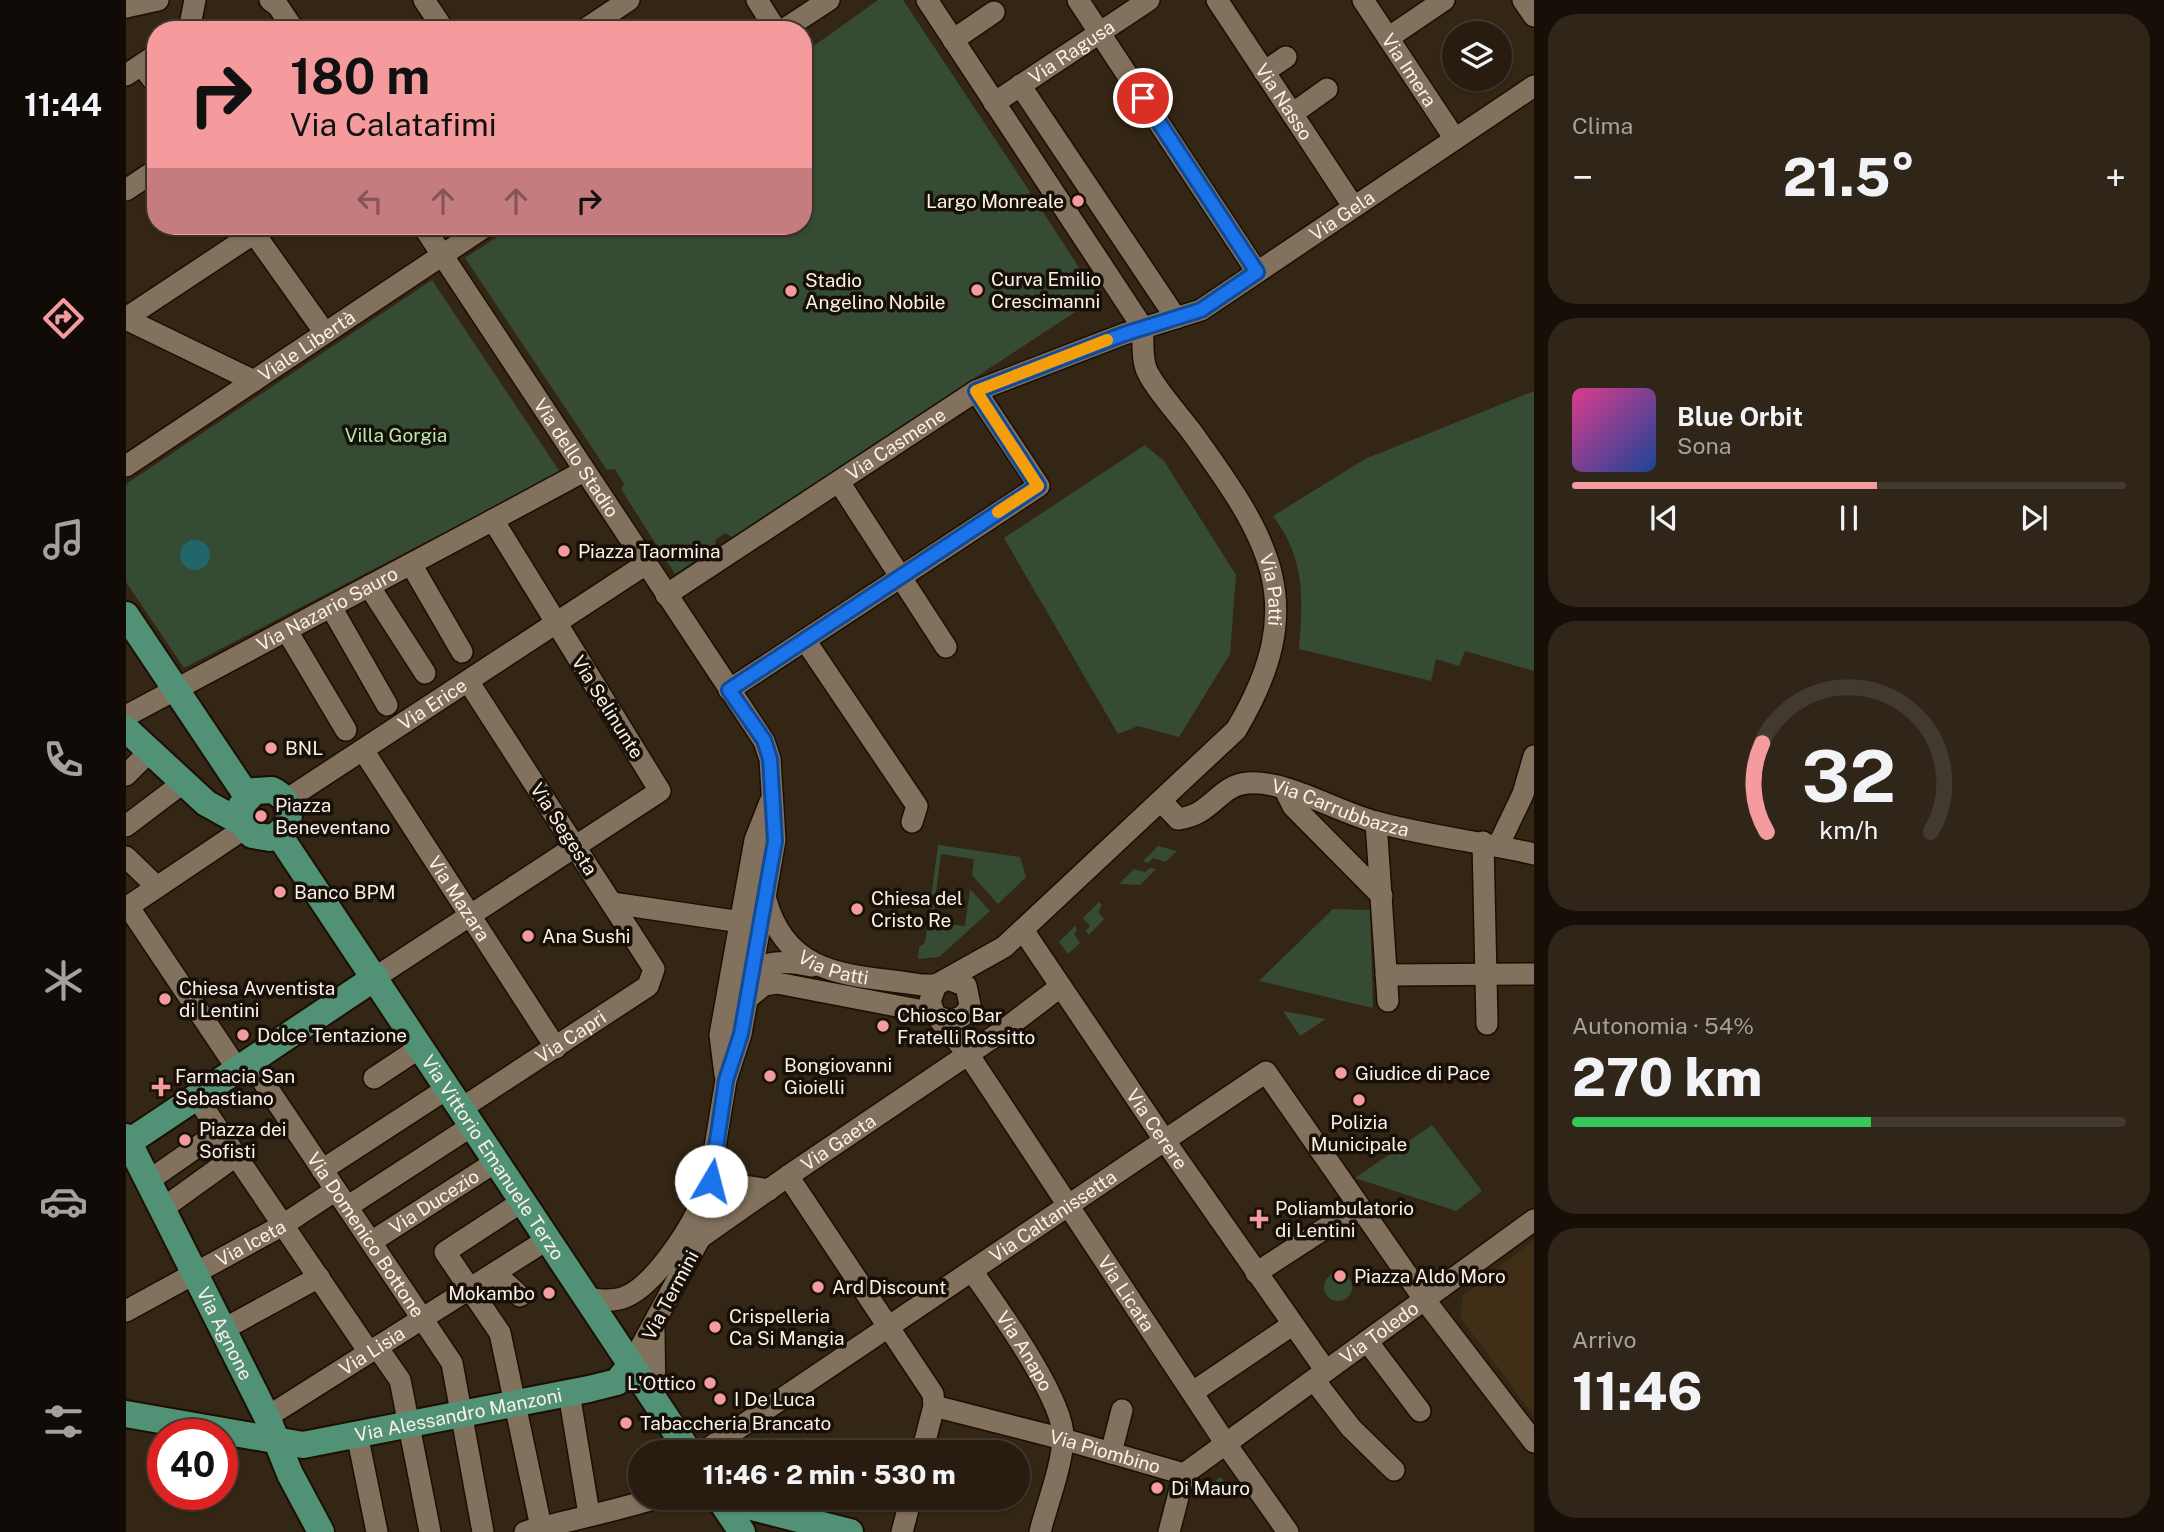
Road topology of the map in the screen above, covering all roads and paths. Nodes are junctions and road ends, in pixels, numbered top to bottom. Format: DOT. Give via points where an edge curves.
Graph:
graph roads {
  1 [pos="159,0"];
  2 [pos="195,0"];
  3 [pos="270,0"];
  4 [pos="424,0"];
  5 [pos="629,0"];
  6 [pos="757,0"];
  7 [pos="829,0"];
  8 [pos="927,0"];
  9 [pos="1078,0"];
  10 [pos="1149,0"];
  11 [pos="1217,0"];
  12 [pos="1363,0"];
  13 [pos="1444,0"];
  14 [pos="1523,0"];
  15 [pos="126,7"];
  16 [pos="994,12"];
  17 [pos="1534,16"];
  18 [pos="191,21"];
  19 [pos="287,21"];
  20 [pos="438,21"];
  21 [pos="598,21"];
  22 [pos="770,21"];
  23 [pos="797,21"];
  24 [pos="1100,33"];
  25 [pos="1388,38"];
  26 [pos="953,40"];
  27 [pos="1286,57"];
  28 [pos="1264,72"];
  29 [pos="1020,85"];
  30 [pos="1534,86"];
  31 [pos="1327,89"];
  32 [pos="994,103"];
  33 [pos="1292,114"];
  34 [pos="1455,139"];
  35 [pos="147,176"];
  36 [pos="126,190"];
  37 [pos="1353,206"];
  38 [pos="246,235"];
  39 [pos="261,235"];
  40 [pos="429,235"];
  41 [pos="472,235"];
  42 [pos="442,254"];
  43 [pos="1257,272"];
  44 [pos="1176,317"];
  45 [pos="126,318"];
  46 [pos="1143,328"];
  47 [pos="325,333"];
  48 [pos="254,381"];
  49 [pos="976,391"];
  50 [pos="126,466"];
  51 [pos="584,471"];
  52 [pos="839,482"];
  53 [pos="485,525"];
  54 [pos="411,564"];
  55 [pos="646,564"];
  56 [pos="901,577"];
  57 [pos="369,586"];
  58 [pos="666,596"];
  59 [pos="331,607"];
  60 [pos="126,615"];
  61 [pos="556,623"];
  62 [pos="286,631"];
  63 [pos="805,640"];
  64 [pos="946,647"];
  65 [pos="462,652"];
  66 [pos="425,673"];
  67 [pos="468,681"];
  68 [pos="176,690"];
  69 [pos="729,690"];
  70 [pos="387,705"];
  71 [pos="126,716"];
  72 [pos="126,729"];
  73 [pos="346,730"];
  74 [pos="363,750"];
  75 [pos="150,751"];
  76 [pos="1534,756"];
  77 [pos="126,775"];
  78 [pos="184,782"];
  79 [pos="1285,790"];
  80 [pos="773,793"];
  81 [pos="1528,793"];
  82 [pos="247,796"];
  83 [pos="286,800"];
  84 [pos="1161,802"];
  85 [pos="912,822"];
  86 [pos="1376,822"];
  87 [pos="126,826"];
  88 [pos="244,826"];
  89 [pos="279,835"];
  90 [pos="1490,844"];
  91 [pos="575,846"];
  92 [pos="1534,854"];
  93 [pos="126,857"];
  94 [pos="157,887"];
  95 [pos="1382,896"];
  96 [pos="765,897"];
  97 [pos="612,903"];
  98 [pos="127,907"];
  99 [pos="470,914"];
  100 [pos="750,923"];
  101 [pos="1023,930"];
  102 [pos="780,935"];
  103 [pos="1004,947"];
  104 [pos="735,956"];
  105 [pos="820,969"];
  106 [pos="752,971"];
  107 [pos="1534,974"];
  108 [pos="1386,975"];
  109 [pos="1486,975"];
  110 [pos="376,977"];
  111 [pos="653,978"];
  112 [pos="942,982"];
  113 [pos="777,983"];
  114 [pos="1060,987"];
  115 [pos="738,993"];
  116 [pos="1388,1001"];
  117 [pos="967,1007"];
  118 [pos="936,1015"];
  119 [pos="1487,1024"];
  120 [pos="421,1046"];
  121 [pos="556,1048"];
  122 [pos="968,1054"];
  123 [pos="244,1066"];
  124 [pos="374,1078"];
  125 [pos="204,1093"];
  126 [pos="466,1104"];
  127 [pos="220,1131"];
  128 [pos="127,1141"];
  129 [pos="1165,1141"];
  130 [pos="237,1155"];
  131 [pos="497,1161"];
  132 [pos="322,1170"];
  133 [pos="788,1176"];
  134 [pos="148,1181"];
  135 [pos="711,1181"];
  136 [pos="769,1190"];
  137 [pos="341,1199"];
  138 [pos="523,1201"];
  139 [pos="1069,1205"];
  140 [pos="1358,1207"];
  141 [pos="162,1209"];
  142 [pos="1534,1220"];
  143 [pos="284,1225"];
  144 [pos="700,1238"];
  145 [pos="548,1239"];
  146 [pos="371,1242"];
  147 [pos="972,1271"];
  148 [pos="495,1273"];
  149 [pos="1256,1273"];
  150 [pos="195,1275"];
  151 [pos="319,1277"];
  152 [pos="470,1289"];
  153 [pos="520,1296"];
  154 [pos="587,1297"];
  155 [pos="1424,1299"];
  156 [pos="126,1311"];
  157 [pos="423,1318"];
  158 [pos="655,1322"];
  159 [pos="1292,1325"];
  160 [pos="887,1328"];
  161 [pos="224,1329"];
  162 [pos="1367,1341"];
  163 [pos="373,1350"];
  164 [pos="631,1365"];
  165 [pos="1320,1375"];
  166 [pos="1194,1392"];
  167 [pos="569,1393"];
  168 [pos="655,1401"];
  169 [pos="516,1404"];
  170 [pos="933,1406"];
  171 [pos="1122,1410"];
  172 [pos="1420,1411"];
  173 [pos="126,1414"];
  174 [pos="461,1415"];
  175 [pos="267,1417"];
  176 [pos="157,1419"];
  177 [pos="409,1425"];
  178 [pos="238,1432"];
  179 [pos="357,1434"];
  180 [pos="1063,1439"];
  181 [pos="681,1440"];
  182 [pos="721,1440"];
  183 [pos="925,1440"];
  184 [pos="278,1441"];
  185 [pos="1534,1442"];
  186 [pos="1226,1444"];
  187 [pos="1111,1453"];
  188 [pos="1394,1470"];
  189 [pos="1184,1474"];
  190 [pos="628,1507"];
  191 [pos="727,1510"];
  192 [pos="765,1510"];
  193 [pos="908,1510"];
  194 [pos="589,1514"];
  195 [pos="533,1530"];
  196 [pos="321,1532"];
  197 [pos="377,1532"];
  198 [pos="430,1532"];
  199 [pos="482,1532"];
  200 [pos="742,1532"];
  201 [pos="750,1532"];
  202 [pos="849,1532"];
  203 [pos="902,1532"];
  204 [pos="1040,1532"];
  205 [pos="1170,1532"];
  206 [pos="1288,1532"];
  1 -- 15 [label="street"];
  2 -- 18 [label="street"];
  3 -- 19 [label="street"];
  4 -- 20 [label="street"];
  5 -- 21 [label="street"];
  6 -- 22 [label="street"];
  7 -- 23 [label="street"];
  8 -- 26 [label="street"];
  9 -- 24 [label="street"];
  10 -- 24 [label="street, Via Ragusa"];
  11 -- 28 [label="street, Via Nasso"];
  12 -- 25 [label="street, Via Imera"];
  13 -- 25 [label="street"];
  14 -- 17 [label="street"];
  16 -- 26 [label="street"];
  24 -- 29 [label="street, Via Ragusa"];
  24 -- 43 [label="street"];
  25 -- 34 [label="street, Via Imera"];
  26 -- 32 [label="street"];
  27 -- 28 [label="street"];
  28 -- 33 [label="street, Via Nasso"];
  29 -- 32 [label="street, Via Ragusa"];
  29 -- 44 [label="street"];
  30 -- 34 [label="street, Via Gela"];
  31 -- 33 [label="street"];
  32 -- 46 [label="street"];
  33 -- 37 [label="street, Via Nasso"];
  34 -- 37 [label="street, Via Gela"];
  35 -- 36 [label="street"];
  37 -- 43 [label="street, Via Gela"];
  38 -- 45 [label="street"];
  39 -- 47 [label="street"];
  40 -- 42 [label="street, Via dello Stadio"];
  41 -- 42 [label="street, Viale Libertà"];
  42 -- 47 [label="street, Viale Libertà"];
  42 -- 51 [label="street, Via dello Stadio"];
  43 -- 44 [label="street, Via Gela" via="1201,310"];
  44 -- 46 [label="street, Via Gela"];
  45 -- 48 [label="street"];
  46 -- 49 [label="street, Via Casmene"];
  46 -- 84 [label="street, Via Patti" via="1145,368 1257,528 1272,567 1278,608 1259,692 1242,721"];
  47 -- 48 [label="street, Viale Libertà"];
  48 -- 50 [label="street, Viale Libertà"];
  49 -- 52 [label="street, Via Casmene"];
  49 -- 56 [label="street" via="1038,486"];
  51 -- 53 [label="street, Via Nazario Sauro"];
  51 -- 55 [label="street, Via dello Stadio"];
  52 -- 56 [label="street"];
  52 -- 58 [label="street, Via Casmene"];
  53 -- 54 [label="street, Via Nazario Sauro"];
  53 -- 61 [label="street, Via Selinunte"];
  54 -- 57 [label="street, Via Nazario Sauro"];
  54 -- 65 [label="street"];
  55 -- 58 [label="street, Via dello Stadio"];
  55 -- 61 [label="street, Via Erice"];
  56 -- 63 [label="street"];
  56 -- 64 [label="street"];
  57 -- 59 [label="street, Via Nazario Sauro"];
  57 -- 66 [label="street"];
  58 -- 69 [label="street, Via dello Stadio"];
  59 -- 62 [label="street, Via Nazario Sauro"];
  59 -- 70 [label="street"];
  60 -- 68 [label="main road"];
  61 -- 67 [label="street, Via Erice"];
  61 -- 91 [label="street, Via Selinunte" via="660,791"];
  62 -- 68 [label="street, Via Nazario Sauro"];
  62 -- 73 [label="street"];
  63 -- 69 [label="street"];
  63 -- 85 [label="street" via="917,806"];
  67 -- 74 [label="street, Via Erice"];
  67 -- 91 [label="street, Via Segesta"];
  68 -- 71 [label="street, Via Nazario Sauro"];
  68 -- 82 [label="main road"];
  69 -- 80 [label="street, Via Termini" via="764,740"];
  72 -- 75 [label="main road"];
  74 -- 83 [label="street, Via Erice"];
  74 -- 99 [label="street, Via Mazara"];
  75 -- 77 [label="street"];
  75 -- 78 [label="main road"];
  76 -- 81 [label="street"];
  78 -- 87 [label="street"];
  78 -- 88 [label="main road" via="206,803"];
  79 -- 84 [label="street, Via Carrubbazza" via="1245,783 1224,792 1197,817 1178,819"];
  79 -- 86 [label="street, Via Carrubbazza"];
  79 -- 95 [label="street" via="1293,806"];
  80 -- 96 [label="street, Via Termini" via="775,841"];
  80 -- 100 [label="street, Via Termini" via="755,840"];
  81 -- 90 [label="street"];
  82 -- 83 [label="main road" via="272,790"];
  82 -- 88 [label="main road" via="242,806"];
  83 -- 89 [label="main road" via="290,815"];
  84 -- 101 [label="street, Via Patti"];
  86 -- 90 [label="street, Via Carrubbazza"];
  86 -- 95 [label="street"];
  88 -- 89 [label="main road" via="261,838"];
  88 -- 94 [label="street"];
  89 -- 110 [label="main road, Via Vittorio Emanuele Terzo"];
  90 -- 92 [label="street, Via Carrubbazza"];
  90 -- 109 [label="street"];
  91 -- 97 [label="street, Via Segesta"];
  91 -- 99 [label="street"];
  93 -- 94 [label="street"];
  94 -- 98 [label="street"];
  95 -- 108 [label="street"];
  96 -- 100 [label="street, Via Termini"];
  96 -- 102 [label="street, Via Patti"];
  97 -- 100 [label="street"];
  97 -- 111 [label="street, Via Segesta" via="654,969"];
  98 -- 123 [label="street, Via Domenico Bottone"];
  99 -- 110 [label="street"];
  99 -- 121 [label="street, Via Mazara"];
  100 -- 102 [label="street"];
  100 -- 104 [label="street, Via Termini"];
  100 -- 106 [label="street, Via Termini"];
  101 -- 103 [label="street, Via Patti"];
  101 -- 114 [label="street, Via Cerere"];
  102 -- 105 [label="street, Via Patti"];
  103 -- 112 [label="street"];
  103 -- 117 [label="street"];
  104 -- 106 [label="street, Via Patti"];
  104 -- 115 [label="street, Via Termini"];
  105 -- 106 [label="street" via="789,961 771,962"];
  105 -- 112 [label="street, Via Patti" via="922,985"];
  106 -- 113 [label="street, Via Patti"];
  106 -- 115 [label="street"];
  107 -- 109 [label="street"];
  108 -- 109 [label="street"];
  108 -- 116 [label="street"];
  109 -- 119 [label="street"];
  110 -- 120 [label="main road, Via Vittorio Emanuele Terzo"];
  110 -- 123 [label="main road"];
  111 -- 121 [label="street, Via Capri" via="648,986"];
  112 -- 117 [label="street" via="961,982"];
  112 -- 118 [label="street" via="930,1002"];
  113 -- 115 [label="street"];
  113 -- 118 [label="street, Via Patti"];
  114 -- 122 [label="street, Via Gaeta"];
  114 -- 129 [label="street, Via Cerere"];
  115 -- 135 [label="street, Via Termini" via="720,1035 726,1080"];
  117 -- 118 [label="street" via="949,1020"];
  117 -- 122 [label="street"];
  118 -- 122 [label="street, Via Licata"];
  120 -- 124 [label="street"];
  120 -- 126 [label="main road, Via Vittorio Emanuele Terzo"];
  121 -- 126 [label="street, Via Capri"];
  122 -- 133 [label="street, Via Gaeta"];
  122 -- 139 [label="street, Via Licata"];
  123 -- 125 [label="main road"];
  123 -- 132 [label="street, Via Domenico Bottone"];
  125 -- 127 [label="street"];
  125 -- 128 [label="main road"];
  126 -- 131 [label="main road, Via Vittorio Emanuele Terzo"];
  126 -- 132 [label="street"];
  126 -- 137 [label="street, Via Iceta"];
  127 -- 130 [label="street"];
  127 -- 134 [label="street"];
  128 -- 134 [label="main road, Via Agnone"];
  129 -- 139 [label="street, Via Caltanissetta"];
  129 -- 140 [label="street, Via Caltanissetta" via="1266,1072"];
  129 -- 149 [label="street, Via Cerere"];
  130 -- 141 [label="street"];
  130 -- 143 [label="street"];
  131 -- 138 [label="main road, Via Vittorio Emanuele Terzo"];
  131 -- 146 [label="street, Via Ducezio"];
  132 -- 137 [label="street, Via Domenico Bottone"];
  133 -- 136 [label="street"];
  133 -- 160 [label="street, Via Gaeta"];
  134 -- 141 [label="main road, Via Agnone"];
  135 -- 136 [label="street"];
  135 -- 144 [label="street, Via Termini"];
  135 -- 154 [label="street, Via Termini" via="692,1222 647,1282 616,1300"];
  136 -- 144 [label="street"];
  137 -- 143 [label="street, Via Iceta"];
  137 -- 146 [label="street, Via Domenico Bottone"];
  138 -- 145 [label="main road, Via Vittorio Emanuele Terzo"];
  138 -- 152 [label="street" via="446,1252"];
  139 -- 147 [label="street, Via Caltanissetta"];
  139 -- 166 [label="street, Via Licata"];
  140 -- 149 [label="street"];
  140 -- 155 [label="street"];
  141 -- 150 [label="main road, Via Agnone"];
  142 -- 155 [label="street, Via Toledo"];
  143 -- 150 [label="street, Via Iceta"];
  143 -- 151 [label="street"];
  144 -- 158 [label="street, Via Termini"];
  145 -- 148 [label="street, Via Lisia"];
  145 -- 154 [label="main road, Via Vittorio Emanuele Terzo"];
  146 -- 157 [label="street, Via Domenico Bottone"];
  147 -- 160 [label="street, Via Caltanissetta"];
  147 -- 180 [label="street, Via Anapo" via="1019,1338 1061,1420"];
  148 -- 152 [label="street, Via Lisia"];
  148 -- 153 [label="street"];
  149 -- 159 [label="street, Via Cerere"];
  150 -- 156 [label="street, Via Iceta"];
  150 -- 161 [label="main road, Via Agnone"];
  151 -- 161 [label="street"];
  151 -- 163 [label="street"];
  152 -- 157 [label="street, Via Lisia"];
  152 -- 169 [label="street" via="500,1332"];
  154 -- 164 [label="main road, Via Vittorio Emanuele Terzo"];
  155 -- 162 [label="street, Via Toledo"];
  155 -- 185 [label="street"];
  157 -- 163 [label="street, Via Lisia"];
  157 -- 174 [label="street, Via Domenico Bottone" via="452,1363"];
  158 -- 164 [label="street, Via Termini"];
  158 -- 168 [label="street"];
  159 -- 165 [label="street, Via Cerere"];
  159 -- 166 [label="street"];
  160 -- 170 [label="street, Via Gaeta" via="933,1394"];
  160 -- 182 [label="street, Via Caltanissetta"];
  161 -- 175 [label="main road, Via Agnone"];
  162 -- 165 [label="street, Via Toledo"];
  162 -- 172 [label="street"];
  163 -- 175 [label="street, Via Lisia"];
  163 -- 177 [label="street" via="400,1380"];
  164 -- 167 [label="main road, Via Alessandro Manzoni" via="617,1382"];
  164 -- 168 [label="main road, Via Vittorio Emanuele Terzo"];
  165 -- 186 [label="street, Via Toledo"];
  165 -- 188 [label="street, Via Cerere" via="1351,1428"];
  166 -- 186 [label="street, Via Licata"];
  167 -- 169 [label="main road, Via Alessandro Manzoni"];
  167 -- 194 [label="street"];
  168 -- 181 [label="main road, Via Vittorio Emanuele Terzo"];
  169 -- 174 [label="main road, Via Alessandro Manzoni"];
  169 -- 195 [label="street"];
  170 -- 180 [label="street, Via Piombino"];
  170 -- 183 [label="street"];
  171 -- 187 [label="street"];
  173 -- 176 [label="main road, Via Alessandro Manzoni"];
  174 -- 177 [label="main road, Via Alessandro Manzoni"];
  174 -- 199 [label="street, Via Domenico Bottone"];
  175 -- 178 [label="main road"];
  175 -- 184 [label="main road, Via Agnone"];
  177 -- 179 [label="main road, Via Alessandro Manzoni"];
  177 -- 198 [label="street"];
  178 -- 184 [label="main road, Via Alessandro Manzoni"];
  179 -- 184 [label="main road, Via Alessandro Manzoni" via="303,1445"];
  179 -- 197 [label="street"];
  180 -- 187 [label="street, Via Piombino"];
  180 -- 204 [label="street"];
  184 -- 196 [label="main road, Via Agnone"];
  186 -- 189 [label="street, Via Piombino"];
  186 -- 206 [label="street, Via Licata"];
  187 -- 189 [label="street, Via Piombino"];
  189 -- 205 [label="street"];
  190 -- 194 [label="street"];
  191 -- 200 [label="main road"];
  192 -- 201 [label="main road"];
  192 -- 202 [label="main road"];
  193 -- 203 [label="street"];
  194 -- 195 [label="street"];
}
